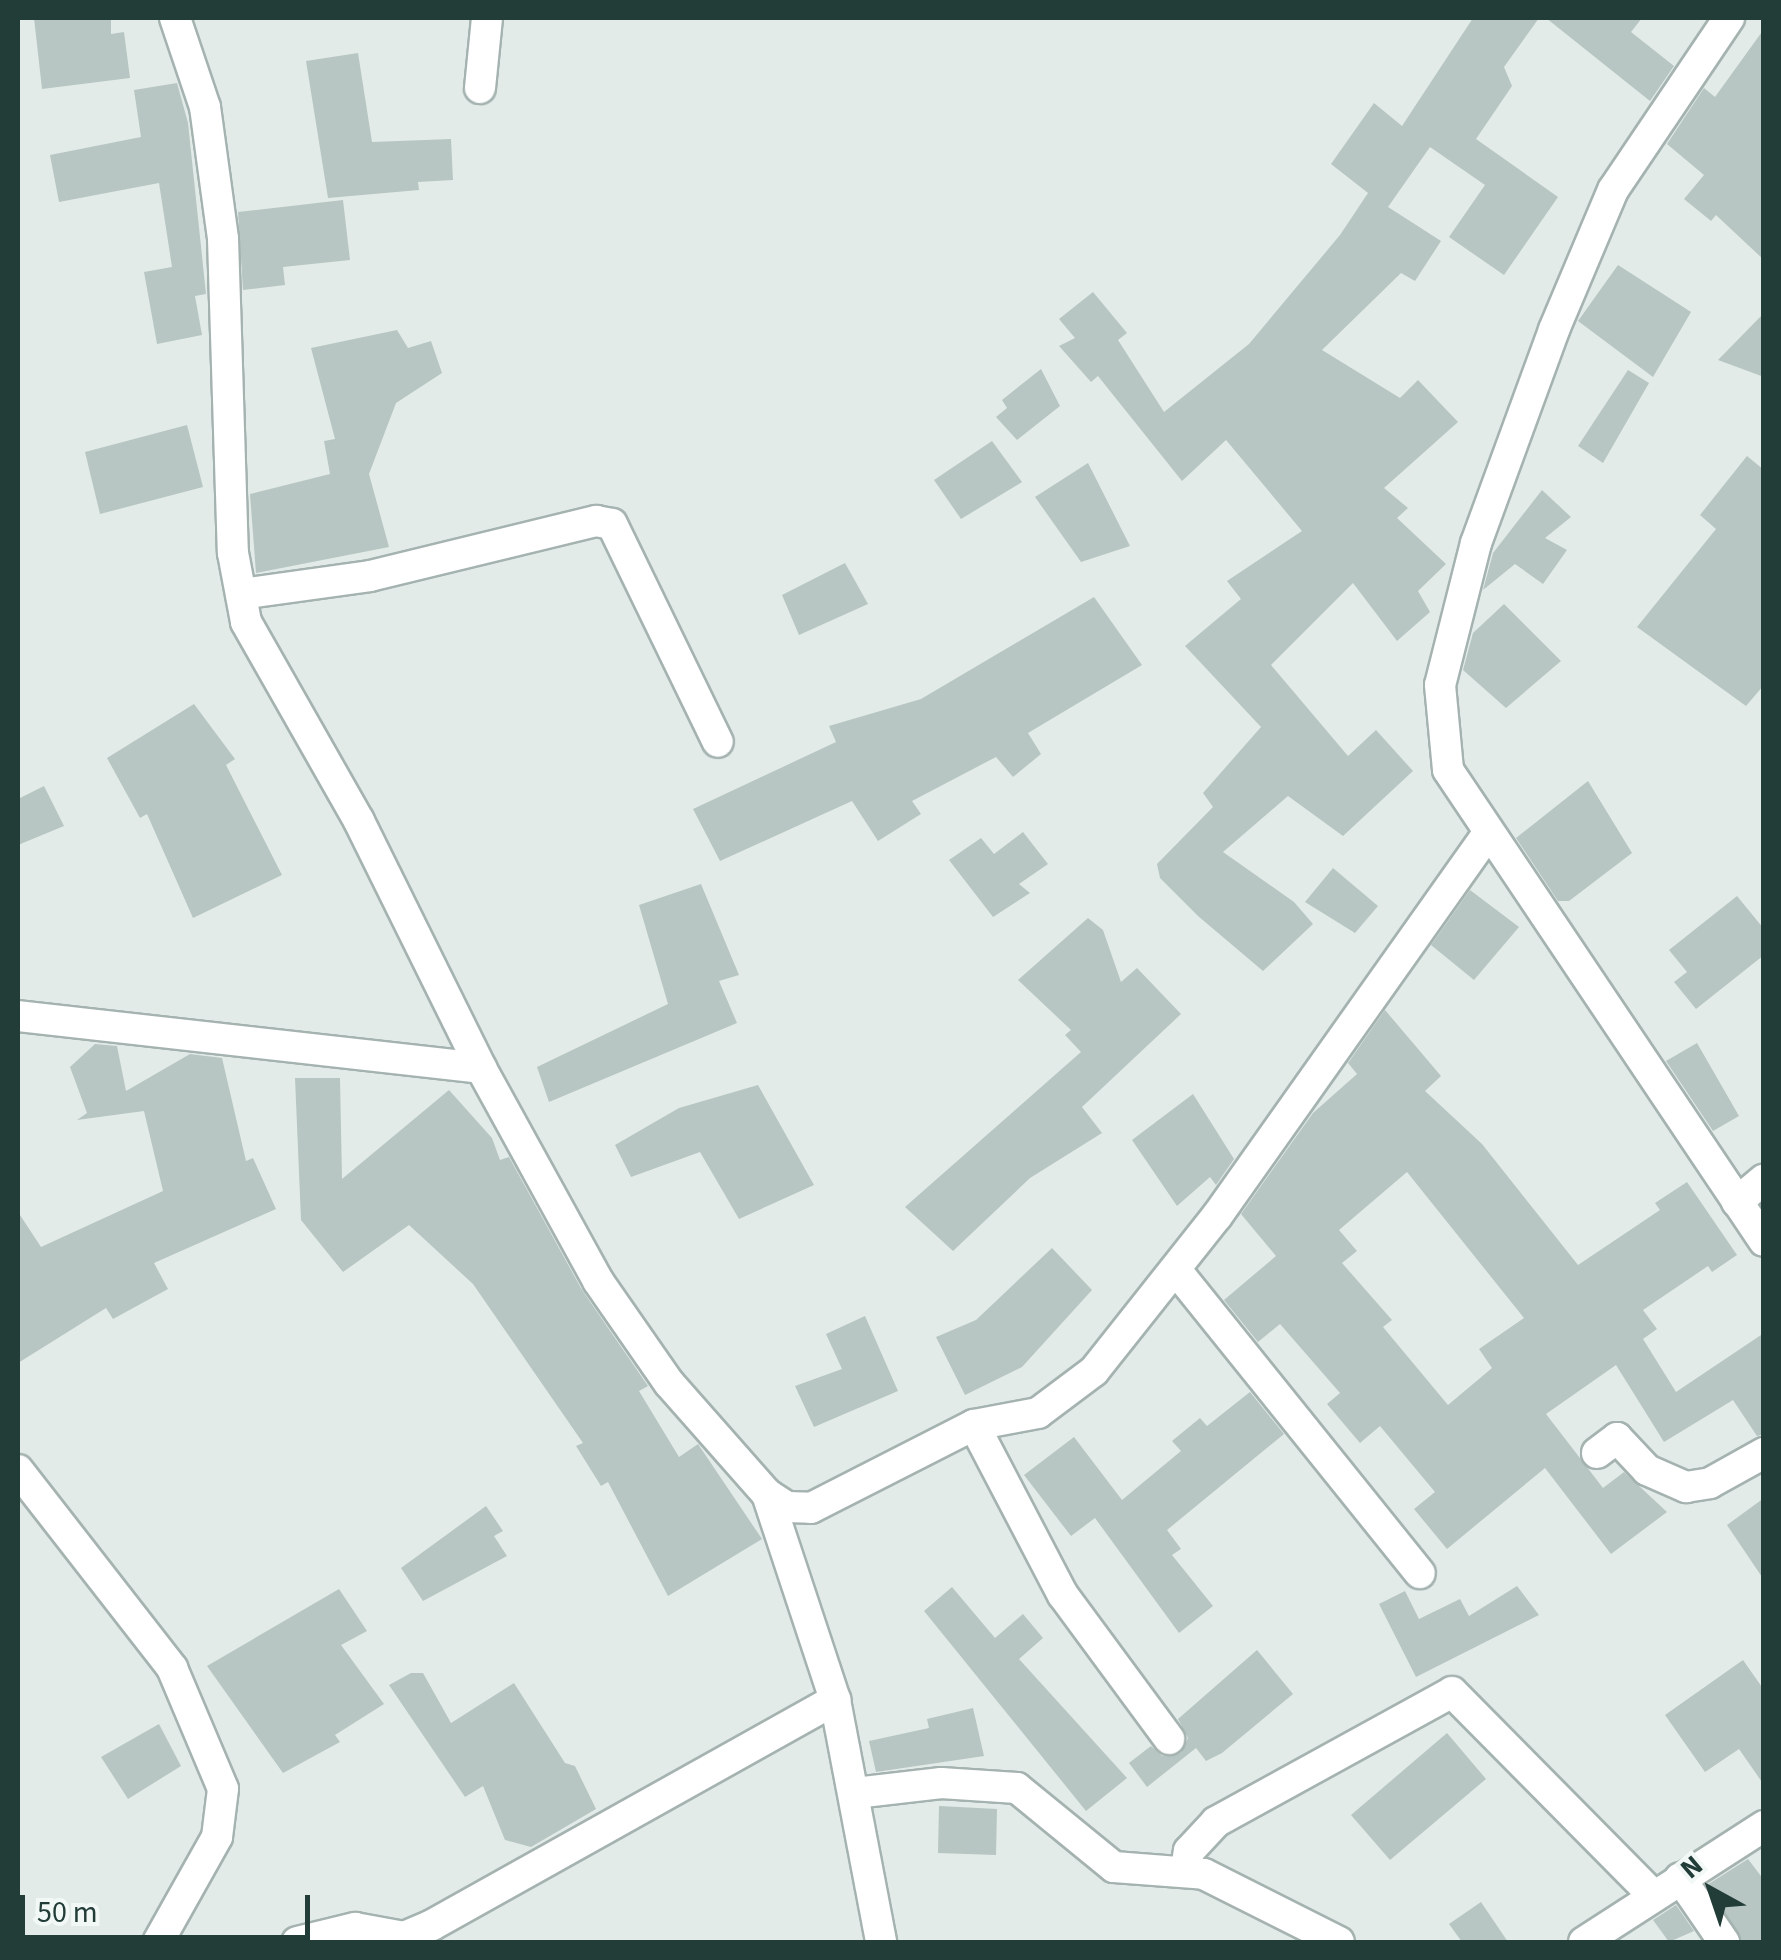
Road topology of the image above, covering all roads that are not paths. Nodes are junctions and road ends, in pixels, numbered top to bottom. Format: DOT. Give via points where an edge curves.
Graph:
graph roads {
  1 [pos="175,18"];
  2 [pos="486,18"];
  3 [pos="1729,18"];
  4 [pos="480,88"];
  5 [pos="241,594"];
  6 [pos="718,742"];
  7 [pos="1487,834"];
  8 [pos="18,1016"];
  9 [pos="481,1068"];
  10 [pos="1764,1179"];
  11 [pos="1737,1202"];
  12 [pos="1764,1241"];
  13 [pos="1176,1270"];
  14 [pos="974,1425"];
  15 [pos="1597,1452"];
  16 [pos="1764,1453"];
  17 [pos="18,1470"];
  18 [pos="767,1494"];
  19 [pos="1420,1573"];
  20 [pos="835,1700"];
  21 [pos="1169,1740"];
  22 [pos="855,1793"];
  23 [pos="1764,1826"];
  24 [pos="1186,1869"];
  25 [pos="1680,1878"];
  26 [pos="1653,1895"];
  27 [pos="158,1942"];
  28 [pos="297,1942"];
  29 [pos="881,1942"];
  30 [pos="1339,1942"];
  31 [pos="1584,1942"];
  32 [pos="1724,1942"];
  1 -- 5 [label="street" via="205,108 224,239 233,553"];
  2 -- 4 [label="street"];
  3 -- 7 [label="street" via="1613,190 1476,543 1440,685 1448,770"];
  5 -- 6 [label="street" via="370,576 596,522 612,524"];
  5 -- 9 [label="street" via="246,622 359,821"];
  7 -- 11 [label="street"];
  7 -- 13 [label="street"];
  8 -- 9 [label="street"];
  9 -- 18 [label="street" via="598,1281 668,1383"];
  10 -- 11 [label="street"];
  11 -- 12 [label="street"];
  13 -- 14 [label="street" via="1068,1394 1038,1413"];
  13 -- 19 [label="street"];
  14 -- 18 [label="street" via="811,1508 786,1507"];
  14 -- 21 [label="street" via="1063,1595"];
  15 -- 16 [label="street" via="1617,1438 1647,1470 1686,1487 1710,1484"];
  17 -- 27 [label="street" via="172,1668 223,1789 217,1837"];
  18 -- 20 [label="street"];
  20 -- 22 [label="street"];
  20 -- 28 [label="street" via="432,1925 404,1937 354,1928"];
  22 -- 24 [label="street" via="928,1783 1017,1788 1114,1867"];
  22 -- 29 [label="street"];
  23 -- 25 [label="street"];
  24 -- 26 [label="street" via="1188,1851 1216,1822 1452,1692"];
  24 -- 30 [label="street"];
  25 -- 26 [label="street"];
  25 -- 32 [label="street"];
  26 -- 31 [label="street"];
}
